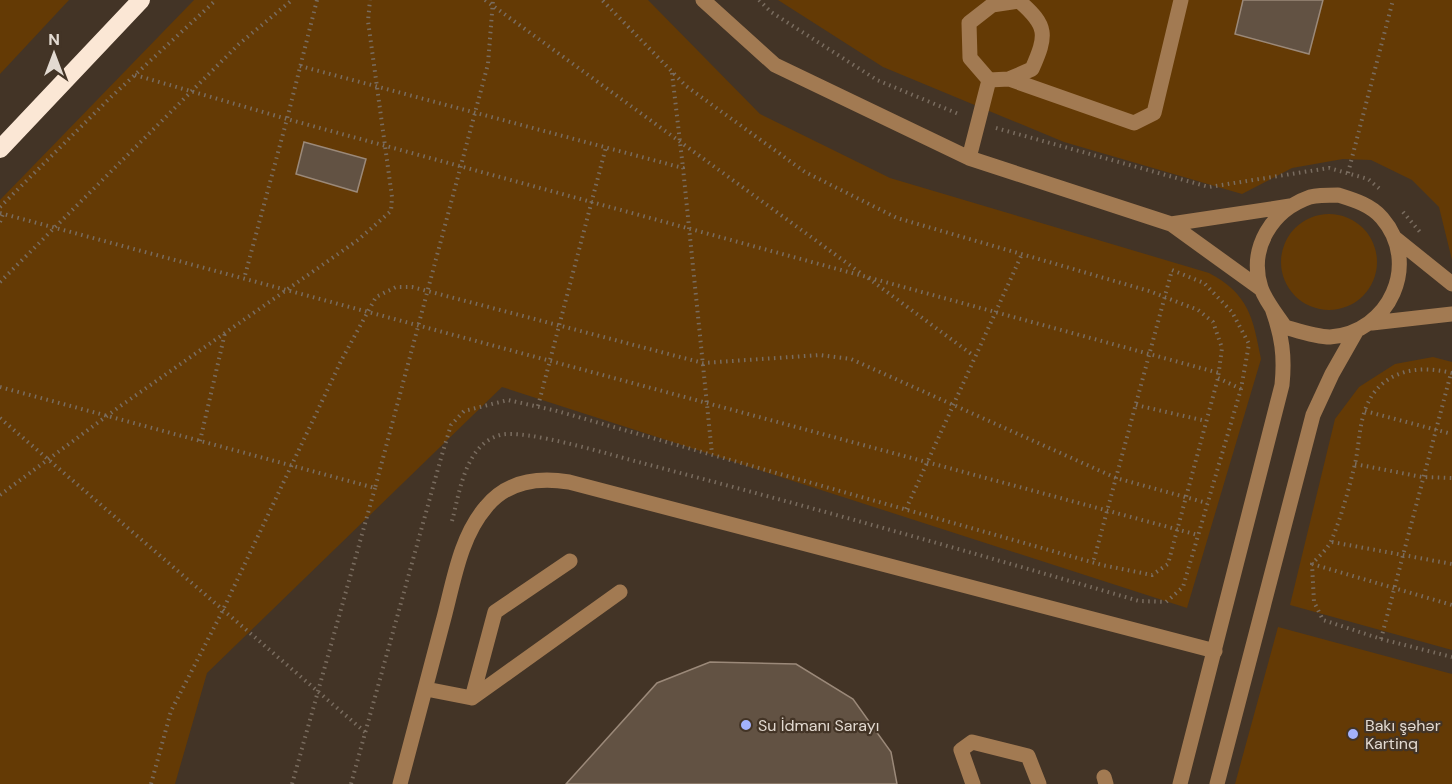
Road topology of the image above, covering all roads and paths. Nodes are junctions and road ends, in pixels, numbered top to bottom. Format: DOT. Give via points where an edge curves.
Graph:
graph roads {
  1 [pos="141,0"];
  2 [pos="216,0"];
  3 [pos="292,0"];
  4 [pos="317,0"];
  5 [pos="370,0"];
  6 [pos="485,0"];
  7 [pos="493,0"];
  8 [pos="602,0"];
  9 [pos="703,0"];
  10 [pos="759,0"];
  11 [pos="1181,0"];
  12 [pos="1393,0"];
  13 [pos="493,6"];
  14 [pos="300,66"];
  15 [pos="672,72"];
  16 [pos="135,75"];
  17 [pos="1009,79"];
  18 [pos="989,80"];
  19 [pos="377,87"];
  20 [pos="192,91"];
  21 [pos="475,112"];
  22 [pos="287,119"];
  23 [pos="977,122"];
  24 [pos="680,142"];
  25 [pos="385,146"];
  26 [pos="606,147"];
  27 [pos="0,149"];
  28 [pos="969,158"];
  29 [pos="461,166"];
  30 [pos="683,168"];
  31 [pos="1347,173"];
  32 [pos="1384,193"];
  33 [pos="591,202"];
  34 [pos="1290,206"];
  35 [pos="0,207"];
  36 [pos="1400,208"];
  37 [pos="2,213"];
  38 [pos="0,222"];
  39 [pos="1171,224"];
  40 [pos="55,228"];
  41 [pos="690,229"];
  42 [pos="1395,238"];
  43 [pos="1428,241"];
  44 [pos="1022,254"];
  45 [pos="865,276"];
  46 [pos="244,279"];
  47 [pos="0,282"];
  48 [pos="1452,284"];
  49 [pos="1261,289"];
  50 [pos="286,290"];
  51 [pos="428,290"];
  52 [pos="1165,297"];
  53 [pos="1272,308"];
  54 [pos="368,312"];
  55 [pos="995,312"];
  56 [pos="1452,314"];
  57 [pos="1372,322"];
  58 [pos="419,326"];
  59 [pos="558,327"];
  60 [pos="1357,330"];
  61 [pos="225,333"];
  62 [pos="1149,354"];
  63 [pos="974,356"];
  64 [pos="549,361"];
  65 [pos="703,363"];
  66 [pos="1452,373"];
  67 [pos="1218,375"];
  68 [pos="0,387"];
  69 [pos="1241,389"];
  70 [pos="707,404"];
  71 [pos="952,404"];
  72 [pos="1136,405"];
  73 [pos="537,406"];
  74 [pos="1365,411"];
  75 [pos="108,416"];
  76 [pos="0,418"];
  77 [pos="1206,422"];
  78 [pos="1435,430"];
  79 [pos="1452,434"];
  80 [pos="200,441"];
  81 [pos="712,454"];
  82 [pos="48,460"];
  83 [pos="927,463"];
  84 [pos="291,465"];
  85 [pos="1355,465"];
  86 [pos="1422,477"];
  87 [pos="1116,478"];
  88 [pos="1452,478"];
  89 [pos="375,488"];
  90 [pos="0,495"];
  91 [pos="1186,495"];
  92 [pos="1207,503"];
  93 [pos="906,509"];
  94 [pos="1107,511"];
  95 [pos="450,530"];
  96 [pos="1177,530"];
  97 [pos="1198,535"];
  98 [pos="1332,542"];
  99 [pos="1402,555"];
  100 [pos="570,561"];
  101 [pos="1093,563"];
  102 [pos="1312,564"];
  103 [pos="1452,564"];
  104 [pos="1393,589"];
  105 [pos="620,592"];
  106 [pos="1452,605"];
  107 [pos="222,610"];
  108 [pos="1381,639"];
  109 [pos="1215,651"];
  110 [pos="1452,657"];
  111 [pos="426,688"];
  112 [pos="318,691"];
  113 [pos="472,698"];
  114 [pos="365,732"];
  115 [pos="151,784"];
  116 [pos="292,784"];
  117 [pos="351,784"];
  118 [pos="400,784"];
  119 [pos="973,784"];
  120 [pos="1039,784"];
  121 [pos="1179,784"];
  122 [pos="1217,784"];
  1 -- 27 [label="highway"];
  2 -- 16 [label="path"];
  3 -- 20 [label="path" via="239,44"];
  4 -- 14 [label="path"];
  5 -- 19 [label="path" via="368,21"];
  6 -- 13 [label="path"];
  7 -- 13 [label="path"];
  8 -- 15 [label="path"];
  9 -- 28 [label="lane" via="775,65"];
  10 -- 23 [label="path" via="771,12 876,80"];
  11 -- 17 [label="lane" via="1154,113 1134,123"];
  12 -- 31 [label="path"];
  13 -- 21 [label="path" via="488,64"];
  13 -- 24 [label="path"];
  14 -- 19 [label="path"];
  14 -- 22 [label="path"];
  15 -- 24 [label="path"];
  15 -- 44 [label="path" via="805,172 897,218"];
  16 -- 20 [label="path"];
  16 -- 35 [label="path"];
  17 -- 18 [label="lane"];
  17 -- 18 [label="lane" via="1032,69 1044,43 1038,17 1019,1 992,5 969,23 970,58"];
  18 -- 23 [label="lane"];
  19 -- 21 [label="path"];
  19 -- 25 [label="path"];
  20 -- 22 [label="path"];
  20 -- 40 [label="path"];
  21 -- 26 [label="path"];
  21 -- 29 [label="path"];
  22 -- 25 [label="path"];
  22 -- 46 [label="path"];
  23 -- 28 [label="lane"];
  23 -- 31 [label="path" via="1209,187 1329,168"];
  24 -- 30 [label="path"];
  24 -- 45 [label="path"];
  25 -- 29 [label="path"];
  25 -- 50 [label="path" via="391,211 358,240"];
  26 -- 30 [label="path"];
  26 -- 33 [label="path"];
  28 -- 39 [label="lane"];
  29 -- 33 [label="path"];
  29 -- 51 [label="path"];
  30 -- 41 [label="path"];
  31 -- 32 [label="path" via="1368,179"];
  33 -- 41 [label="path"];
  33 -- 59 [label="path"];
  34 -- 39 [label="lane"];
  34 -- 42 [label="lane" via="1313,196 1338,195 1361,202 1381,217"];
  34 -- 49 [label="lane" via="1272,222 1260,245 1257,267"];
  36 -- 43 [label="path"];
  37 -- 38 [label="path"];
  37 -- 40 [label="path"];
  39 -- 49 [label="lane"];
  40 -- 46 [label="path"];
  40 -- 47 [label="path"];
  41 -- 45 [label="path"];
  41 -- 65 [label="path"];
  42 -- 48 [label="lane"];
  42 -- 57 [label="lane" via="1400,262 1397,287"];
  44 -- 52 [label="path"];
  44 -- 55 [label="path"];
  45 -- 55 [label="path"];
  45 -- 63 [label="path"];
  46 -- 50 [label="path"];
  49 -- 53 [label="lane"];
  50 -- 54 [label="path"];
  50 -- 61 [label="path"];
  51 -- 54 [label="path" via="396,287 376,297"];
  51 -- 58 [label="path"];
  51 -- 59 [label="path"];
  52 -- 62 [label="path"];
  52 -- 67 [label="path" via="1198,310 1214,322 1222,348"];
  52 -- 69 [label="path" via="1172,270 1204,283 1232,312 1249,344"];
  53 -- 60 [label="lane" via="1285,327 1308,333 1330,337"];
  53 -- 109 [label="lane" via="1285,356 1282,385"];
  54 -- 58 [label="path"];
  54 -- 84 [label="path"];
  55 -- 62 [label="path"];
  55 -- 63 [label="path"];
  56 -- 57 [label="lane"];
  57 -- 60 [label="lane"];
  58 -- 64 [label="path"];
  58 -- 89 [label="path"];
  59 -- 64 [label="path"];
  59 -- 65 [label="path"];
  60 -- 122 [label="lane" via="1313,415"];
  61 -- 75 [label="path"];
  61 -- 80 [label="path"];
  62 -- 67 [label="path"];
  62 -- 72 [label="path"];
  63 -- 71 [label="path"];
  64 -- 70 [label="path"];
  64 -- 73 [label="path"];
  65 -- 70 [label="path"];
  65 -- 71 [label="path" via="820,355 851,358"];
  66 -- 74 [label="path" via="1431,368 1408,369 1387,378 1371,396"];
  66 -- 78 [label="path"];
  67 -- 69 [label="path"];
  67 -- 77 [label="path"];
  68 -- 75 [label="path"];
  69 -- 92 [label="path"];
  70 -- 81 [label="path"];
  70 -- 83 [label="path"];
  71 -- 83 [label="path"];
  71 -- 87 [label="path"];
  72 -- 77 [label="path"];
  72 -- 87 [label="path"];
  73 -- 81 [label="path"];
  73 -- 114 [label="path" via="508,400 465,411 451,425"];
  74 -- 78 [label="path"];
  74 -- 85 [label="path"];
  75 -- 80 [label="path"];
  75 -- 82 [label="path"];
  76 -- 82 [label="path"];
  77 -- 91 [label="path"];
  78 -- 79 [label="path"];
  78 -- 86 [label="path"];
  80 -- 84 [label="path"];
  81 -- 93 [label="path"];
  82 -- 90 [label="path"];
  82 -- 107 [label="path"];
  83 -- 93 [label="path"];
  83 -- 94 [label="path"];
  84 -- 89 [label="path"];
  84 -- 107 [label="path"];
  85 -- 86 [label="path"];
  85 -- 98 [label="path"];
  86 -- 88 [label="path"];
  86 -- 99 [label="path"];
  87 -- 91 [label="path"];
  87 -- 94 [label="path"];
  89 -- 112 [label="path"];
  91 -- 92 [label="path"];
  91 -- 96 [label="path"];
  92 -- 97 [label="path"];
  93 -- 101 [label="path"];
  94 -- 96 [label="path"];
  94 -- 101 [label="path"];
  95 -- 97 [label="path" via="465,473 479,446 501,434 552,440 818,508 1139,601 1166,602 1183,587"];
  96 -- 97 [label="path"];
  96 -- 101 [label="path" via="1168,564 1152,575"];
  98 -- 99 [label="path"];
  98 -- 102 [label="path"];
  99 -- 103 [label="path"];
  99 -- 104 [label="path"];
  100 -- 113 [label="lane" via="495,612"];
  102 -- 104 [label="path"];
  102 -- 108 [label="path" via="1314,602 1323,620"];
  104 -- 106 [label="path"];
  104 -- 108 [label="path"];
  105 -- 113 [label="lane"];
  107 -- 112 [label="path"];
  107 -- 115 [label="path" via="171,711"];
  108 -- 110 [label="path"];
  109 -- 111 [label="lane" via="548,479 523,482 504,491 486,506 471,528"];
  109 -- 121 [label="lane"];
  111 -- 113 [label="lane"];
  111 -- 118 [label="lane"];
  112 -- 114 [label="path"];
  112 -- 116 [label="path"];
  114 -- 117 [label="path"];
  119 -- 120 [label="lane" via="961,750 972,742 1028,756"];
}
